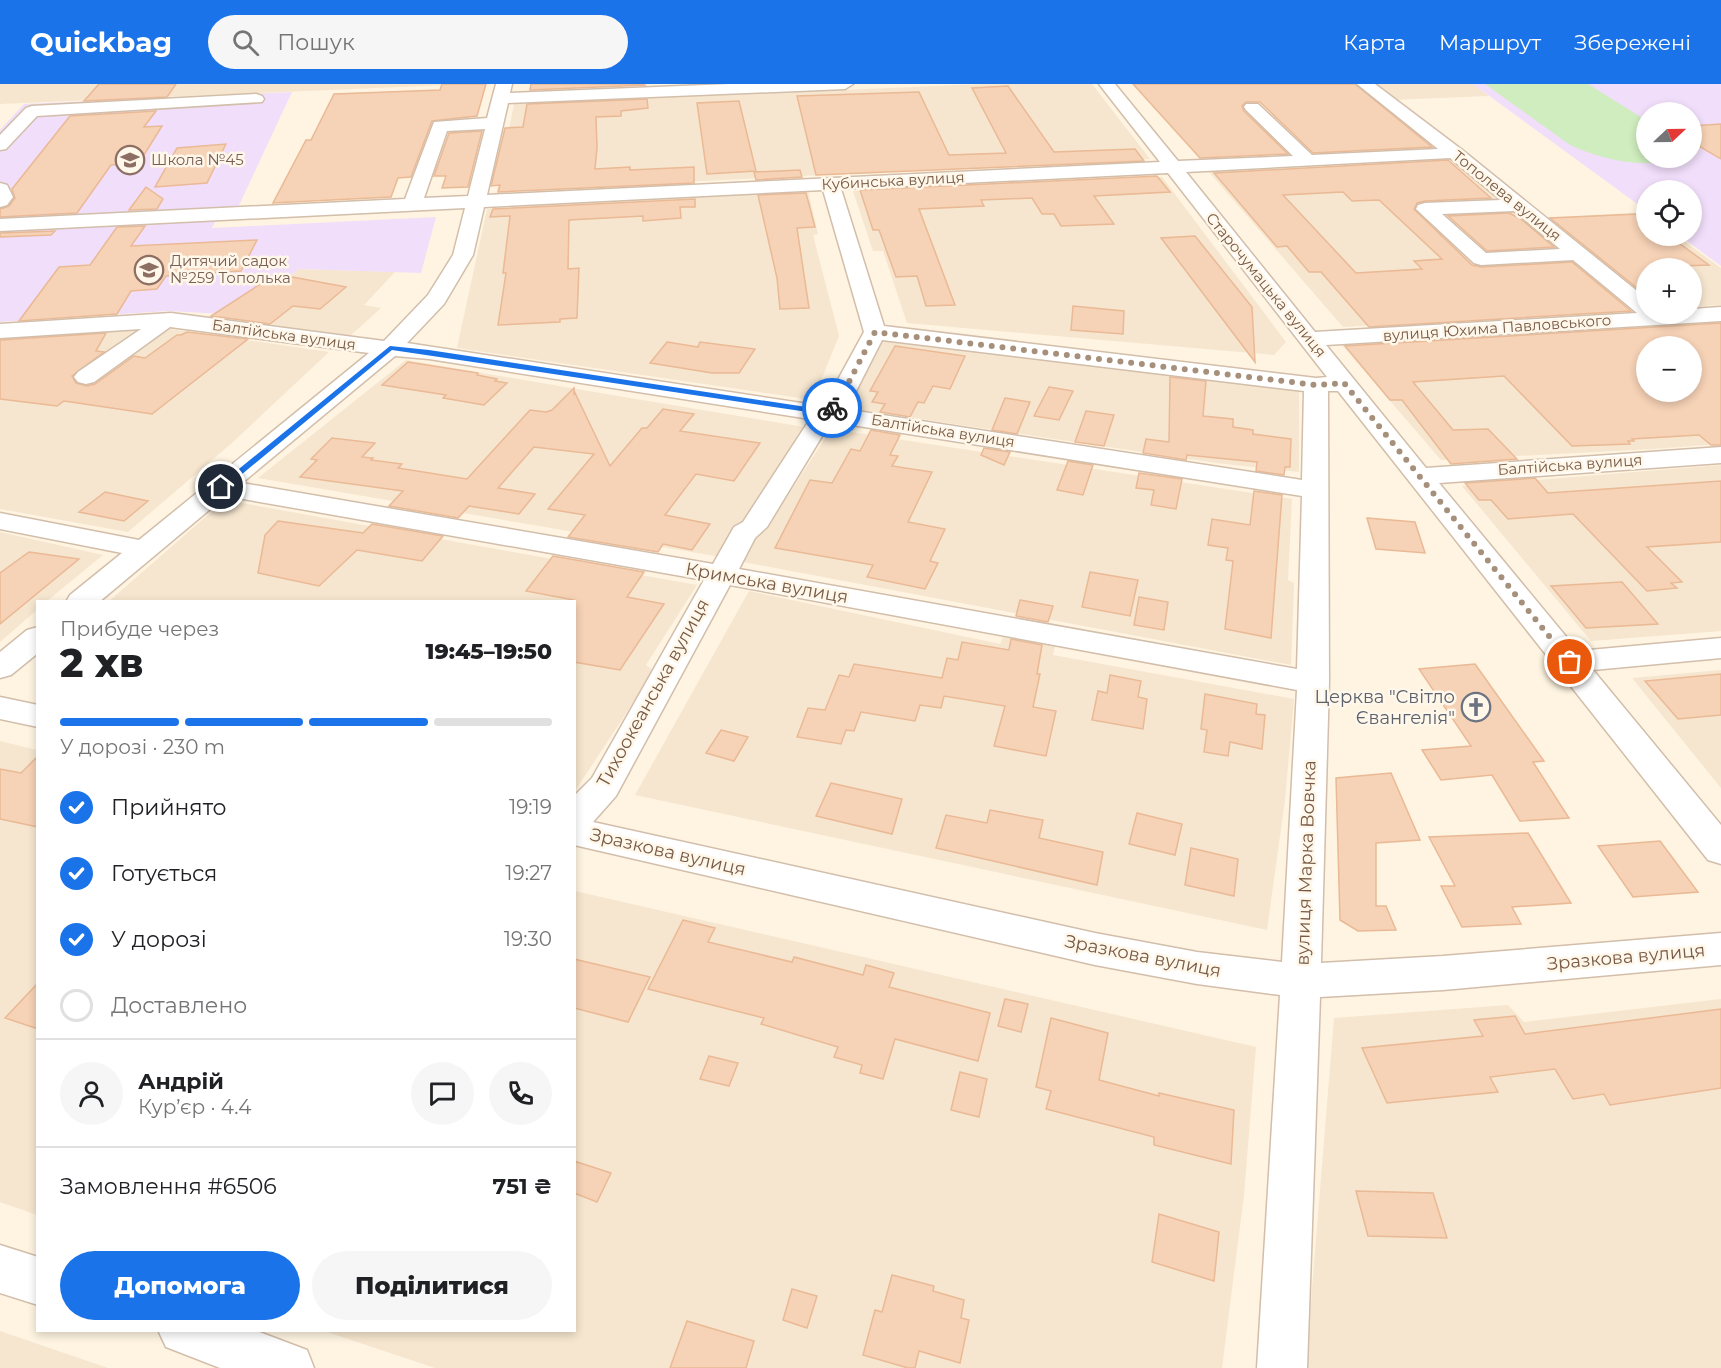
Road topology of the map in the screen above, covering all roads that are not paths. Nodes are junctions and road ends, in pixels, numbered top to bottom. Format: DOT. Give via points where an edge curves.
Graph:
graph roads {
  1 [pos="845,84"];
  2 [pos="1107,84"];
  3 [pos="1365,84"];
  4 [pos="503,91"];
  5 [pos="256,99"];
  6 [pos="1252,107"];
  7 [pos="496,123"];
  8 [pos="0,145"];
  9 [pos="1455,153"];
  10 [pos="1308,161"];
  11 [pos="1173,168"];
  12 [pos="830,184"];
  13 [pos="0,189"];
  14 [pos="477,200"];
  15 [pos="0,201"];
  16 [pos="414,203"];
  17 [pos="1519,205"];
  18 [pos="0,225"];
  19 [pos="1578,254"];
  20 [pos="1636,301"];
  21 [pos="1702,314"];
  22 [pos="1721,314"];
  23 [pos="1636,315"];
  24 [pos="163,321"];
  25 [pos="0,331"];
  26 [pos="875,332"];
  27 [pos="1310,339"];
  28 [pos="390,348"];
  29 [pos="86,377"];
  30 [pos="1330,384"];
  31 [pos="828,413"];
  32 [pos="1721,455"];
  33 [pos="1420,476"];
  34 [pos="221,487"];
  35 [pos="1314,490"];
  36 [pos="0,521"];
  37 [pos="144,549"];
  38 [pos="720,574"];
  39 [pos="83,600"];
  40 [pos="36,639"];
  41 [pos="1721,648"];
  42 [pos="1570,662"];
  43 [pos="0,668"];
  44 [pos="1313,682"];
  45 [pos="0,708"];
  46 [pos="36,716"];
  47 [pos="576,817"];
  48 [pos="576,831"];
  49 [pos="1721,850"];
  50 [pos="1721,949"];
  51 [pos="1301,981"];
  52 [pos="0,1269"];
  53 [pos="36,1280"];
  54 [pos="189,1332"];
  55 [pos="240,1349"];
  56 [pos="290,1368"];
  57 [pos="1282,1368"];
  1 -- 4 [label="street"];
  2 -- 11 [label="street, Старочумацька вулиця"];
  3 -- 9 [label="street, Тополева вулиця"];
  4 -- 7 [label="street"];
  5 -- 8 [label="street" via="32,111"];
  6 -- 10 [label="street"];
  7 -- 14 [label="street"];
  7 -- 16 [label="street" via="440,126"];
  9 -- 10 [label="street, Кубинська вулиця"];
  9 -- 17 [label="street, Тополева вулиця"];
  10 -- 11 [label="street, Кубинська вулиця"];
  11 -- 12 [label="street, Кубинська вулиця"];
  11 -- 27 [label="street, Старочумацька вулиця"];
  12 -- 14 [label="street, Кубинська вулиця"];
  12 -- 26 [label="street"];
  13 -- 15 [label="street" via="4,196"];
  14 -- 16 [label="street, Кубинська вулиця"];
  14 -- 28 [label="street" via="463,255 452,275 436,299"];
  16 -- 18 [label="street, Кубинська вулиця"];
  17 -- 19 [label="street, Тополева вулиця"];
  17 -- 19 [label="street" via="1425,209 1481,260"];
  19 -- 20 [label="street, Тополева вулиця"];
  21 -- 22 [label="street, вулиця Юхима Павловського"];
  23 -- 27 [label="street, вулиця Юхима Павловського"];
  24 -- 25 [label="street, Балтійська вулиця"];
  24 -- 28 [label="street, Балтійська вулиця"];
  24 -- 29 [label="street"];
  26 -- 30 [label="street"];
  26 -- 31 [label="street, Тихоокеанська вулиця" via="840,399"];
  27 -- 30 [label="street, Старочумацька вулиця"];
  28 -- 31 [label="street, Балтійська вулиця"];
  28 -- 34 [label="street"];
  30 -- 33 [label="street, Старочумацька вулиця"];
  30 -- 35 [label="street, вулиця Марка Вовчка"];
  31 -- 35 [label="street, Балтійська вулиця"];
  31 -- 38 [label="street, Тихоокеанська вулиця"];
  32 -- 33 [label="street, Балтійська вулиця"];
  33 -- 42 [label="street, Старочумацька вулиця"];
  34 -- 37 [label="street"];
  34 -- 38 [label="street, Кримська вулиця"];
  35 -- 44 [label="street, вулиця Марка Вовчка"];
  36 -- 37 [label="street"];
  37 -- 39 [label="street"];
  38 -- 44 [label="street, Кримська вулиця"];
  38 -- 47 [label="street, Тихоокеанська вулиця" via="604,787"];
  40 -- 43 [label="street"];
  41 -- 42 [label="street"];
  42 -- 49 [label="street, Старочумацька вулиця"];
  44 -- 51 [label="street, вулиця Марка Вовчка"];
  45 -- 46 [label="street"];
  48 -- 51 [label="street, Зразкова вулиця" via="1095,949 1197,968"];
  50 -- 51 [label="street, Зразкова вулиця"];
  51 -- 57 [label="street, вулиця Марка Вовчка"];
  52 -- 53 [label="street"];
  54 -- 55 [label="street"];
  55 -- 56 [label="street"];
}
